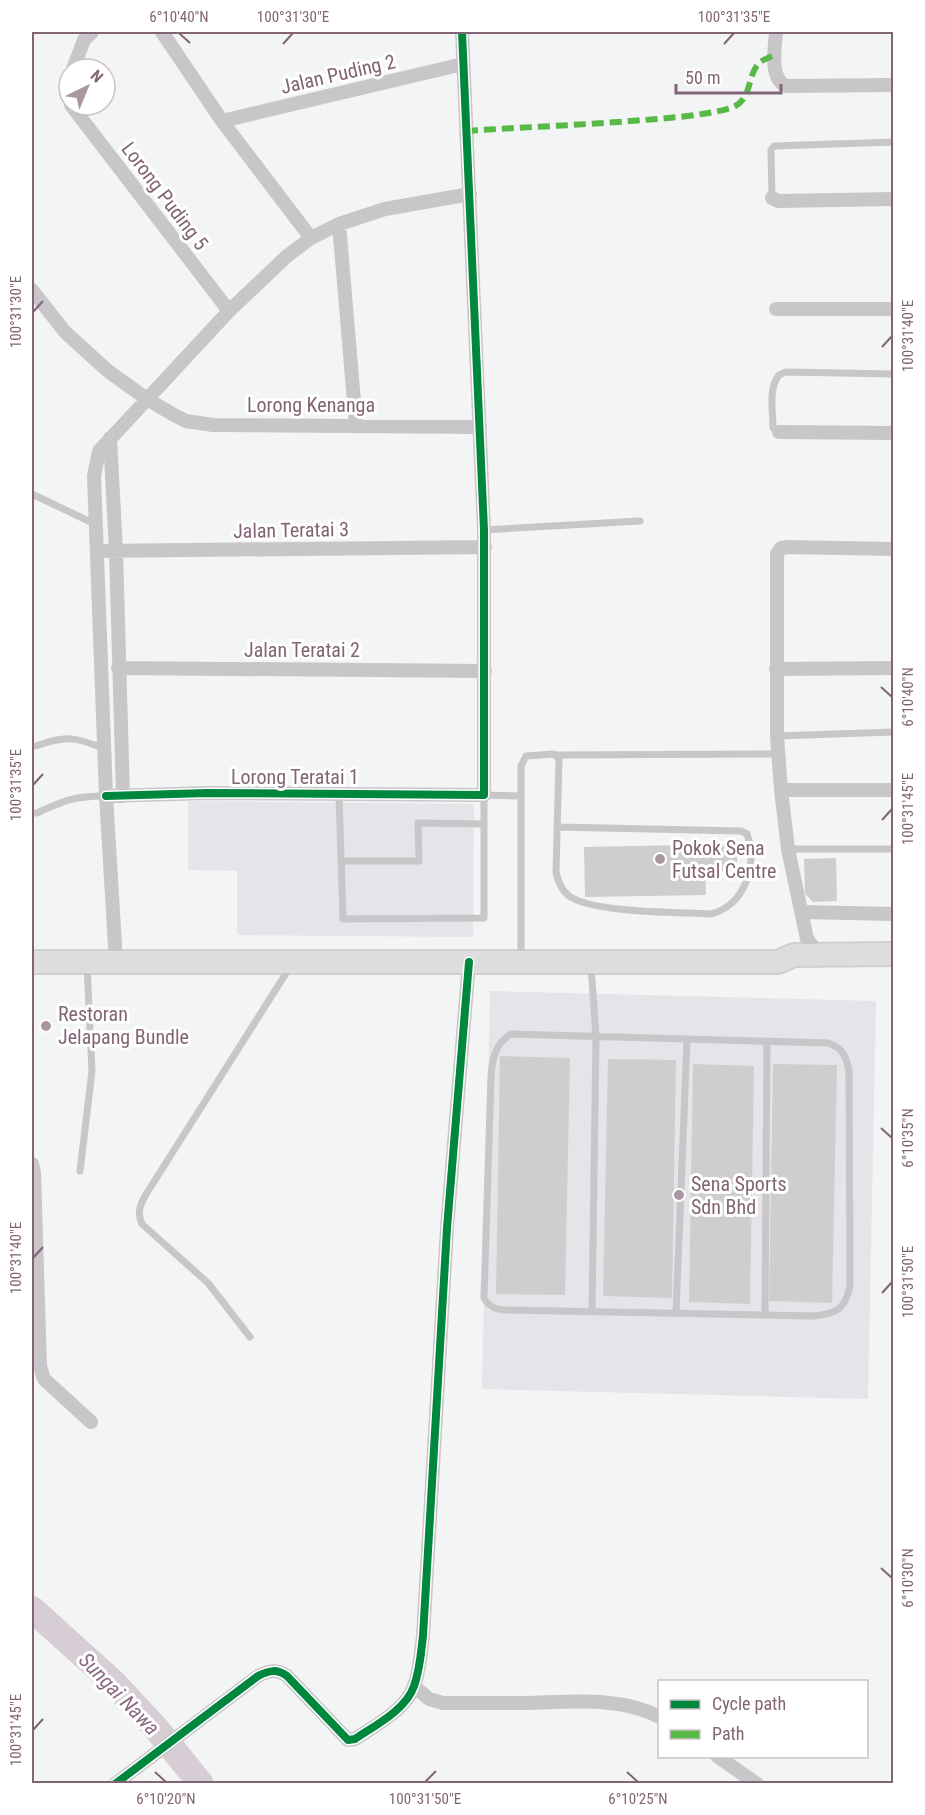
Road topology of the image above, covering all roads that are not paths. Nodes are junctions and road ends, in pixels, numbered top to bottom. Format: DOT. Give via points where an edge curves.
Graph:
graph roads {
  1 [pos="92,32"];
  2 [pos="162,32"];
  3 [pos="462,32"];
  4 [pos="776,32"];
  5 [pos="78,57"];
  6 [pos="463,64"];
  7 [pos="894,85"];
  8 [pos="80,117"];
  9 [pos="222,121"];
  10 [pos="894,142"];
  11 [pos="470,194"];
  12 [pos="772,198"];
  13 [pos="894,199"];
  14 [pos="339,224"];
  15 [pos="311,238"];
  16 [pos="32,290"];
  17 [pos="776,309"];
  18 [pos="894,309"];
  19 [pos="229,311"];
  20 [pos="894,374"];
  21 [pos="147,399"];
  22 [pos="356,425"];
  23 [pos="480,427"];
  24 [pos="779,432"];
  25 [pos="894,433"];
  26 [pos="110,438"];
  27 [pos="32,494"];
  28 [pos="640,521"];
  29 [pos="95,524"];
  30 [pos="484,530"];
  31 [pos="485,547"];
  32 [pos="894,549"];
  33 [pos="97,551"];
  34 [pos="116,551"];
  35 [pos="118,668"];
  36 [pos="894,668"];
  37 [pos="777,669"];
  38 [pos="485,671"];
  39 [pos="894,732"];
  40 [pos="777,736"];
  41 [pos="36,747"];
  42 [pos="105,749"];
  43 [pos="778,754"];
  44 [pos="556,755"];
  45 [pos="781,790"];
  46 [pos="894,790"];
  47 [pos="339,794"];
  48 [pos="123,795"];
  49 [pos="484,795"];
  50 [pos="106,796"];
  51 [pos="521,796"];
  52 [pos="37,813"];
  53 [pos="484,824"];
  54 [pos="558,827"];
  55 [pos="788,849"];
  56 [pos="894,849"];
  57 [pos="341,861"];
  58 [pos="802,912"];
  59 [pos="894,914"];
  60 [pos="801,953"];
  61 [pos="894,954"];
  62 [pos="32,962"];
  63 [pos="87,962"];
  64 [pos="116,962"];
  65 [pos="293,962"];
  66 [pos="469,962"];
  67 [pos="521,962"];
  68 [pos="590,962"];
  69 [pos="894,969"];
  70 [pos="596,1037"];
  71 [pos="687,1040"];
  72 [pos="767,1041"];
  73 [pos="32,1164"];
  74 [pos="80,1171"];
  75 [pos="34,1276"];
  76 [pos="592,1312"];
  77 [pos="676,1313"];
  78 [pos="765,1315"];
  79 [pos="250,1337"];
  80 [pos="91,1422"];
  81 [pos="414,1686"];
  82 [pos="658,1716"];
  83 [pos="720,1758"];
  84 [pos="115,1784"];
  85 [pos="757,1784"];
  1 -- 5 [label="street"];
  2 -- 9 [label="street"];
  3 -- 6 [label="street"];
  4 -- 7 [label="street" via="776,74 781,84"];
  6 -- 9 [label="street, Jalan Puding 2"];
  6 -- 11 [label="street"];
  8 -- 19 [label="street, Lorong Puding 5"];
  9 -- 15 [label="street"];
  10 -- 12 [label="lane" via="774,146"];
  11 -- 14 [label="street" via="385,209"];
  11 -- 23 [label="street"];
  12 -- 13 [label="street"];
  14 -- 15 [label="street"];
  14 -- 22 [label="street"];
  15 -- 19 [label="street"];
  16 -- 21 [label="street, Lorong Kenanga" via="84,351"];
  17 -- 18 [label="street"];
  19 -- 21 [label="street"];
  20 -- 24 [label="lane" via="778,375 774,384 773,428"];
  21 -- 22 [label="street, Lorong Kenanga" via="200,424"];
  21 -- 26 [label="street"];
  22 -- 23 [label="street, Lorong Kenanga"];
  23 -- 30 [label="street"];
  24 -- 25 [label="street"];
  26 -- 29 [label="street" via="96,459"];
  26 -- 34 [label="street"];
  27 -- 29 [label="lane"];
  28 -- 30 [label="lane"];
  29 -- 33 [label="street"];
  30 -- 31 [label="street"];
  31 -- 34 [label="street, Jalan Teratai 3"];
  31 -- 38 [label="street"];
  32 -- 37 [label="street" via="781,548 777,558"];
  33 -- 34 [label="street, Jalan Teratai 3"];
  33 -- 42 [label="street"];
  34 -- 35 [label="street"];
  35 -- 38 [label="street, Jalan Teratai 2"];
  35 -- 48 [label="street"];
  36 -- 37 [label="street"];
  37 -- 40 [label="street"];
  38 -- 49 [label="street"];
  39 -- 40 [label="lane"];
  40 -- 43 [label="street"];
  41 -- 42 [label="lane" via="70,737"];
  42 -- 50 [label="street"];
  43 -- 44 [label="lane"];
  43 -- 45 [label="street"];
  44 -- 51 [label="lane" via="524,758"];
  44 -- 54 [label="lane"];
  45 -- 46 [label="street"];
  45 -- 55 [label="street"];
  47 -- 48 [label="street, Lorong Teratai 1"];
  47 -- 49 [label="street, Lorong Teratai 1"];
  47 -- 57 [label="lane"];
  48 -- 50 [label="street, Lorong Teratai 1"];
  49 -- 51 [label="lane"];
  49 -- 53 [label="lane"];
  50 -- 52 [label="lane" via="70,798"];
  50 -- 64 [label="street"];
  51 -- 67 [label="lane"];
  53 -- 57 [label="lane" via="418,823 419,861"];
  53 -- 57 [label="lane" via="484,918 343,919"];
  54 -- 54 [label="lane" via="558,880 568,895 587,904 711,914 731,903 750,876 750,841 741,831"];
  55 -- 56 [label="lane"];
  55 -- 58 [label="street"];
  58 -- 59 [label="street"];
  58 -- 60 [label="street"];
  60 -- 61 [label="highway"];
  60 -- 68 [label="highway"];
  60 -- 69 [label="highway" via="795,969"];
  62 -- 63 [label="highway"];
  63 -- 64 [label="highway"];
  63 -- 74 [label="lane" via="92,1071"];
  64 -- 65 [label="highway"];
  65 -- 66 [label="highway"];
  65 -- 79 [label="lane" via="139,1208 142,1224 208,1283"];
  66 -- 67 [label="highway"];
  66 -- 81 [label="street" via="447,1228 423,1635"];
  67 -- 68 [label="highway"];
  68 -- 70 [label="lane"];
  70 -- 71 [label="lane"];
  70 -- 76 [label="lane"];
  70 -- 76 [label="lane" via="511,1034 497,1047 490,1077 484,1298 497,1309"];
  71 -- 72 [label="lane"];
  71 -- 77 [label="lane"];
  72 -- 78 [label="lane"];
  72 -- 78 [label="lane" via="828,1042 837,1046 847,1059 850,1285 846,1302 831,1314"];
  73 -- 75 [label="street"];
  75 -- 80 [label="street" via="44,1379"];
  76 -- 77 [label="lane"];
  77 -- 78 [label="lane"];
  81 -- 82 [label="street" via="429,1699 443,1703 581,1701 630,1706"];
  81 -- 84 [label="street" via="394,1711 348,1740 288,1677 268,1671"];
  83 -- 85 [label="street"];
}
